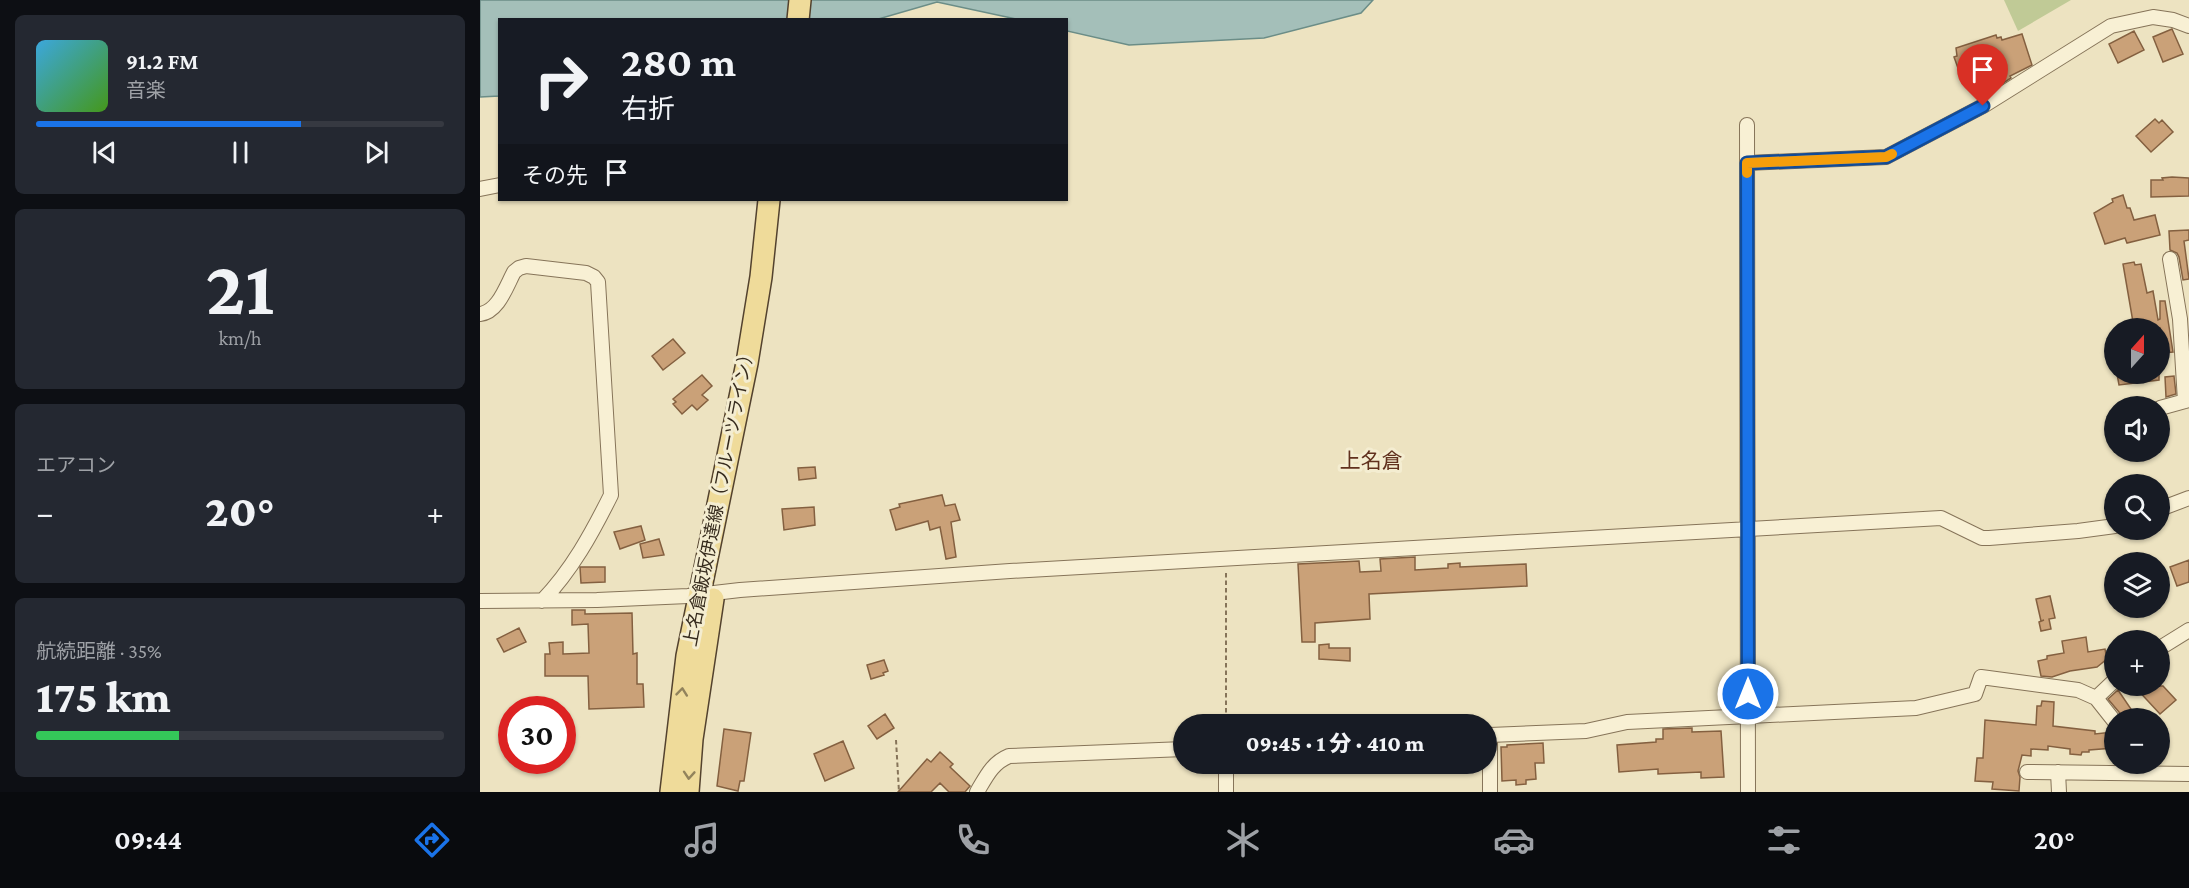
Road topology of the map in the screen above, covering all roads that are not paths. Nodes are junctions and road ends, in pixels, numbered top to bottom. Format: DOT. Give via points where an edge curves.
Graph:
graph roads {
  1 [pos="786,0"];
  2 [pos="800,0"];
  3 [pos="784,18"];
  4 [pos="798,18"];
  5 [pos="2189,26"];
  6 [pos="1747,125"];
  7 [pos="1747,163"];
  8 [pos="498,185"];
  9 [pos="480,189"];
  10 [pos="769,201"];
  11 [pos="781,201"];
  12 [pos="2170,259"];
  13 [pos="480,314"];
  14 [pos="2187,400"];
  15 [pos="2170,405"];
  16 [pos="2189,498"];
  17 [pos="2170,505"];
  18 [pos="2104,527"];
  19 [pos="1747,529"];
  20 [pos="707,595"];
  21 [pos="480,601"];
  22 [pos="542,601"];
  23 [pos="2189,630"];
  24 [pos="2170,642"];
  25 [pos="2104,690"];
  26 [pos="2096,698"];
  27 [pos="2104,708"];
  28 [pos="1749,717"];
  29 [pos="1173,749"];
  30 [pos="2104,770"];
  31 [pos="2170,771"];
  32 [pos="2027,772"];
  33 [pos="2058,772"];
  34 [pos="1226,774"];
  35 [pos="2189,774"];
  36 [pos="671,792"];
  37 [pos="688,792"];
  38 [pos="977,792"];
  39 [pos="1226,792"];
  40 [pos="1490,792"];
  41 [pos="1748,792"];
  42 [pos="2059,792"];
  1 -- 3 [label="main road"];
  2 -- 4 [label="main road"];
  5 -- 7 [label="street" via="2153,17 2111,27 1983,106 1886,157"];
  6 -- 7 [label="street"];
  7 -- 19 [label="street"];
  8 -- 9 [label="street"];
  10 -- 20 [label="main road, 上名倉飯坂伊達線（フルーツライン）" via="761,277"];
  11 -- 20 [label="main road, 上名倉飯坂伊達線（フルーツライン）" via="757,375"];
  12 -- 14 [label="street"];
  13 -- 22 [label="street" via="494,308 514,272 526,266 586,273 598,282 611,495 571,566"];
  14 -- 15 [label="street"];
  16 -- 17 [label="street"];
  18 -- 19 [label="street" via="1989,538 1941,518"];
  19 -- 20 [label="street" via="1010,571"];
  19 -- 28 [label="street"];
  20 -- 22 [label="street"];
  36 -- 20 [label="main road, 上名倉飯坂伊達線（フルーツライン）, one-way" via="687,656"];
  20 -- 37 [label="main road, 上名倉飯坂伊達線（フルーツライン）, one-way"];
  21 -- 22 [label="street"];
  23 -- 24 [label="street"];
  25 -- 26 [label="street"];
  26 -- 27 [label="street"];
  26 -- 28 [label="street" via="2078,690 1981,677 1975,694 1916,708"];
  28 -- 40 [label="street" via="1628,722 1586,731 1490,735"];
  28 -- 41 [label="street"];
  29 -- 38 [label="street" via="1009,756 992,767"];
  30 -- 33 [label="street"];
  31 -- 35 [label="street"];
  32 -- 33 [label="street"];
  33 -- 42 [label="street"];
  34 -- 39 [label="street"];
}
